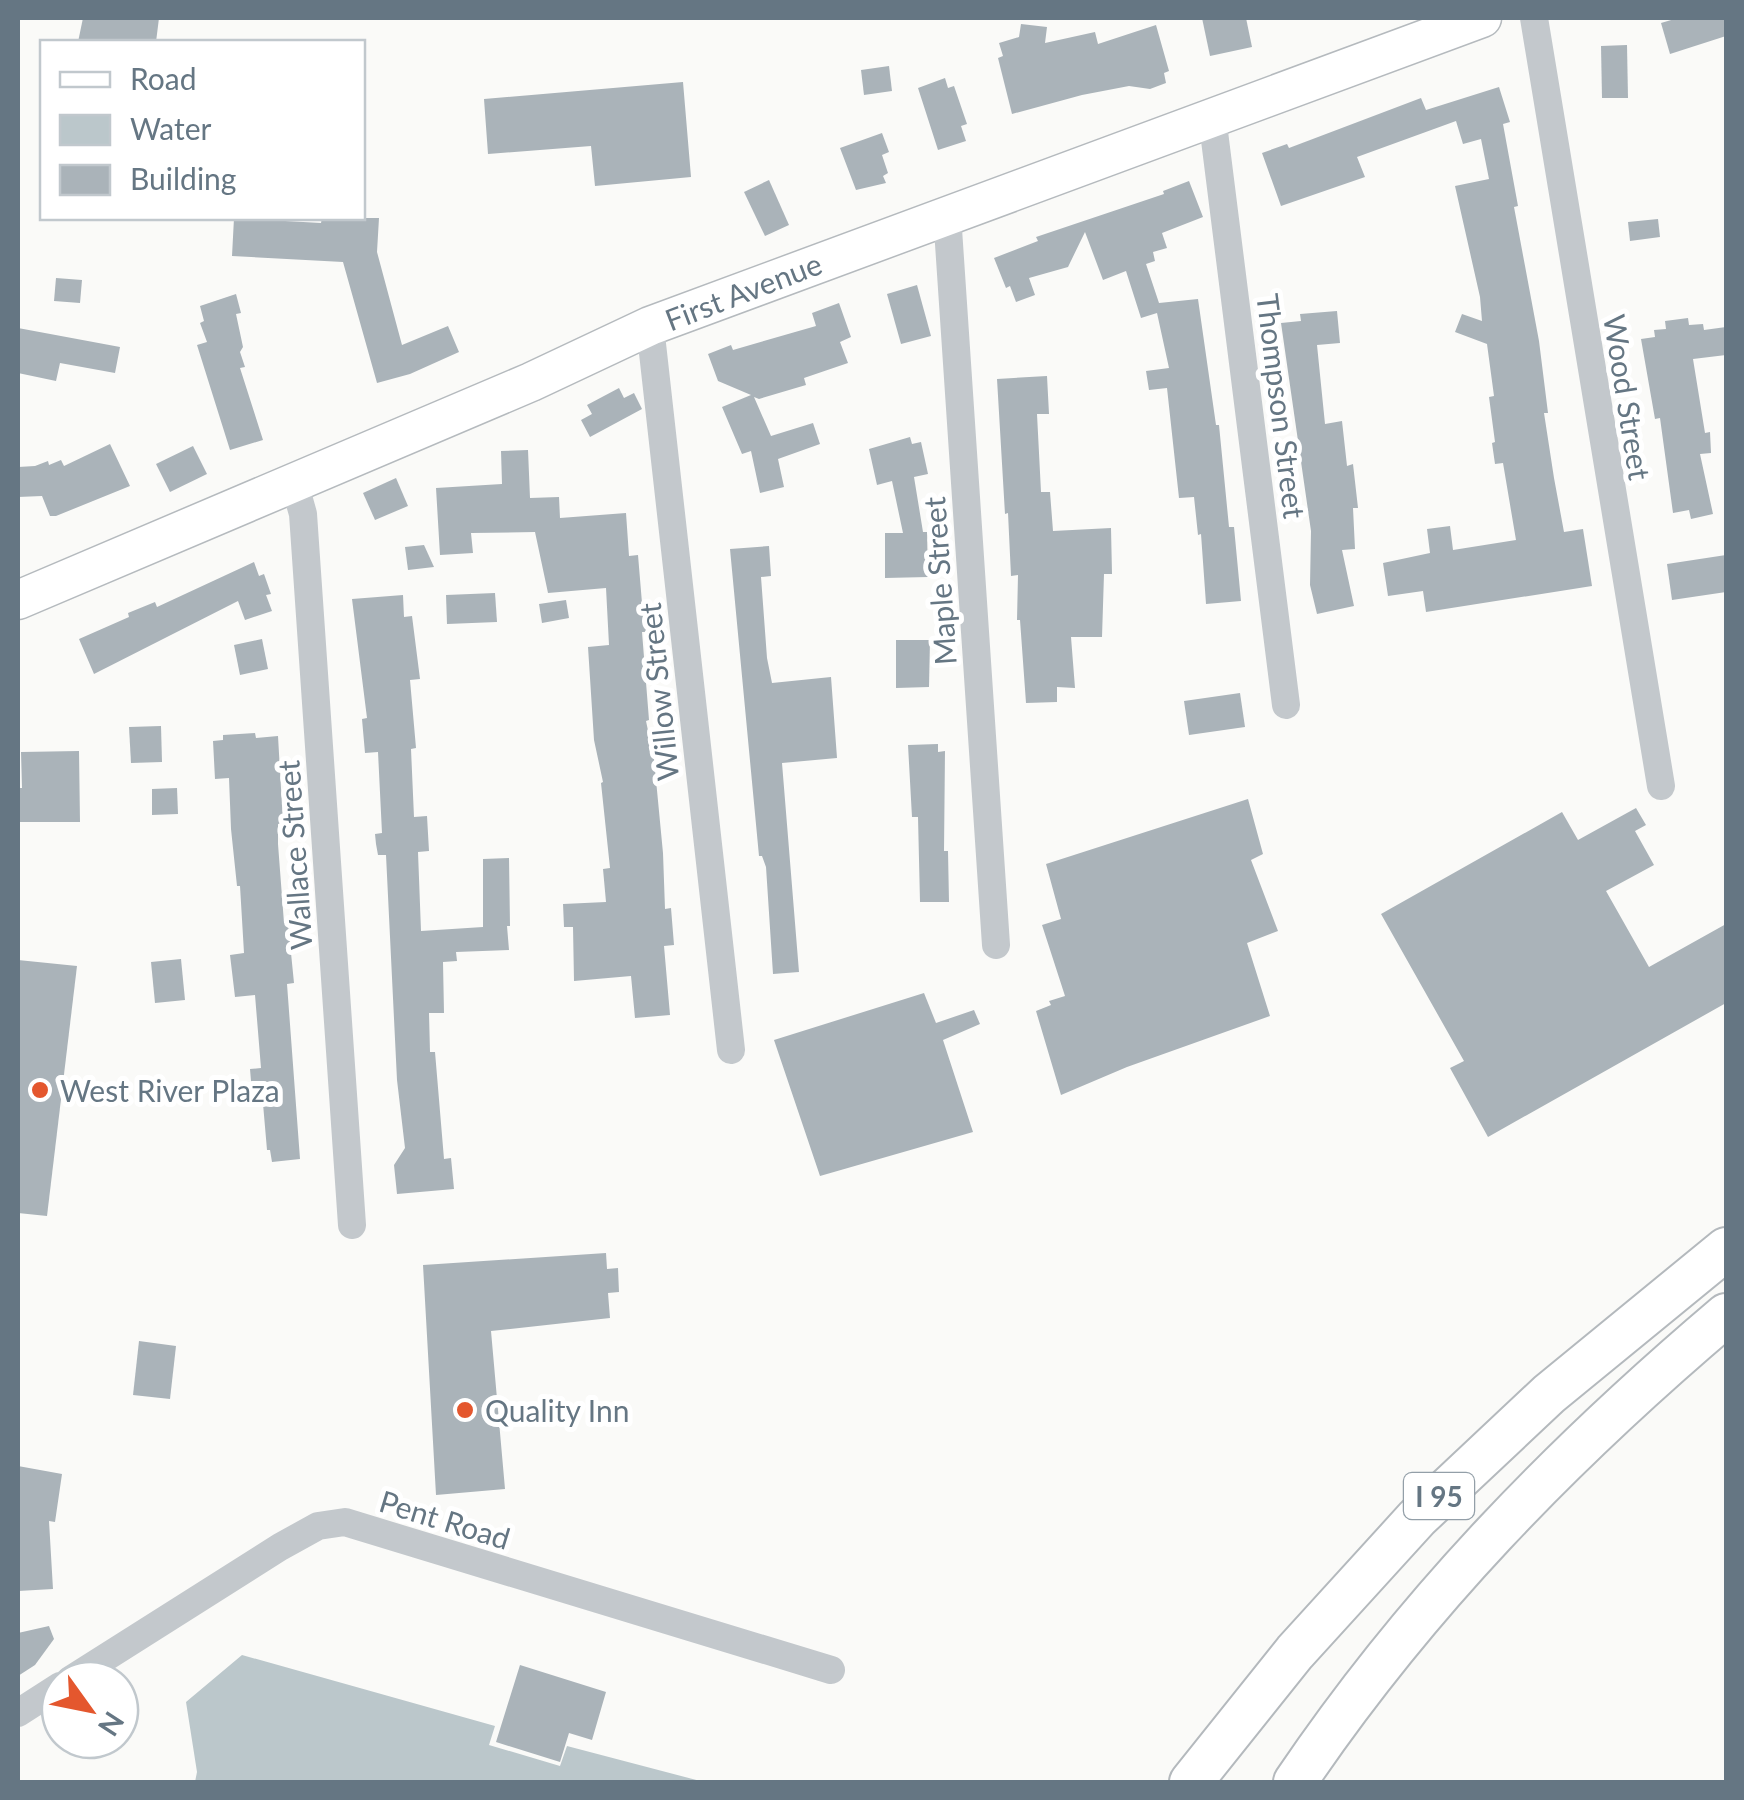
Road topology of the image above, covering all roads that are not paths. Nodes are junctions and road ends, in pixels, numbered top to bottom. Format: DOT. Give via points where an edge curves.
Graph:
graph roads {
  1 [pos="1482,18"];
  2 [pos="1534,18"];
  3 [pos="1212,116"];
  4 [pos="948,214"];
  5 [pos="650,326"];
  6 [pos="294,482"];
  7 [pos="18,600"];
  8 [pos="1286,705"];
  9 [pos="1661,786"];
  10 [pos="996,945"];
  11 [pos="730,1050"];
  12 [pos="352,1225"];
  13 [pos="1726,1249"];
  14 [pos="1726,1315"];
  15 [pos="102,1660"];
  16 [pos="831,1670"];
  17 [pos="40,1699"];
  18 [pos="18,1713"];
  19 [pos="1190,1782"];
  20 [pos="1295,1782"];
  1 -- 3 [label="main road, First Avenue"];
  2 -- 9 [label="street, Wood Street"];
  3 -- 4 [label="main road, First Avenue"];
  3 -- 8 [label="street, Thompson Street"];
  4 -- 5 [label="main road, First Avenue"];
  4 -- 10 [label="street, Maple Street"];
  5 -- 6 [label="main road, First Avenue"];
  5 -- 11 [label="street, Willow Street"];
  6 -- 7 [label="main road, First Avenue"];
  6 -- 12 [label="street, Wallace Street" via="303,514"];
  13 -- 19 [label="highway, I 95" via="1549,1394 1417,1518"];
  14 -- 20 [label="highway, I 95" via="1523,1500 1402,1638"];
  15 -- 16 [label="street, Pent Road" via="280,1547 318,1526 345,1522"];
  17 -- 18 [label="street"];
}
